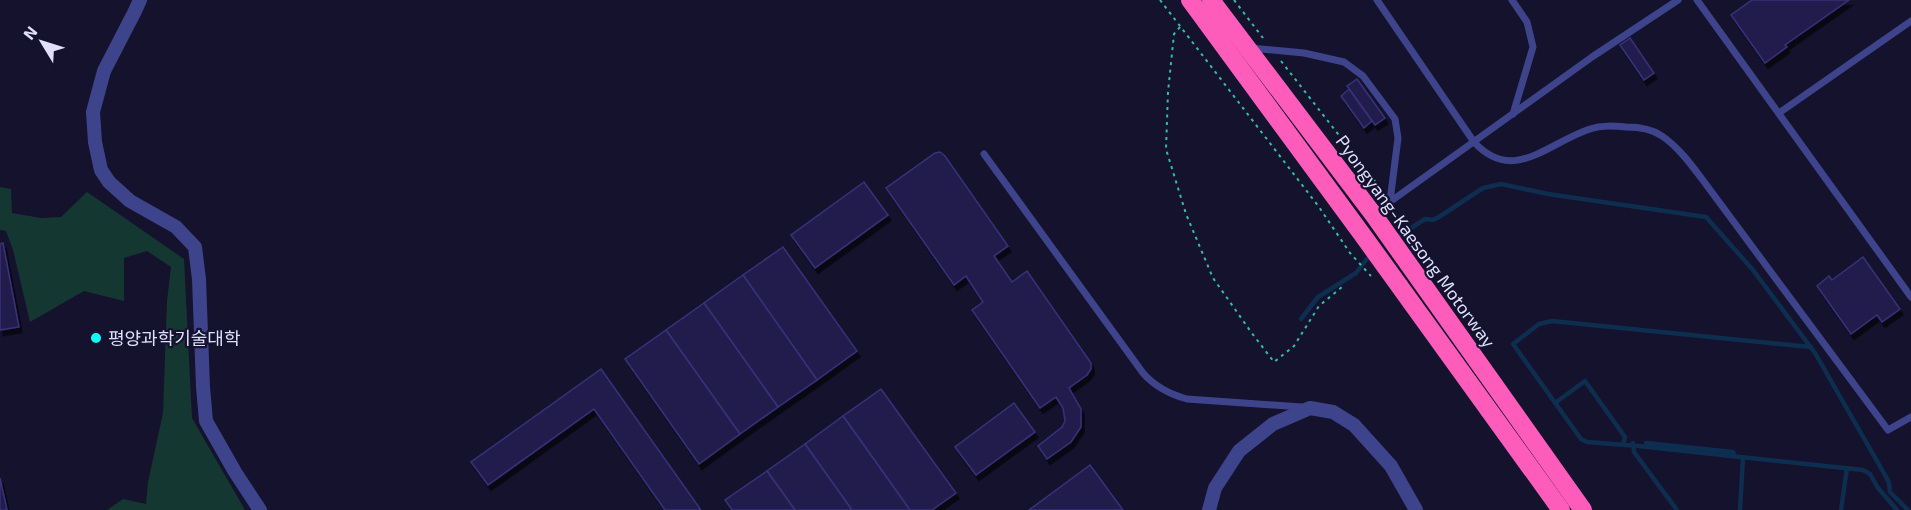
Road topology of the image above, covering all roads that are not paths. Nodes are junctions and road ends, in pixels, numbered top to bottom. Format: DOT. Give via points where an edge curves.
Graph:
graph roads {
  1 [pos="140,0"];
  2 [pos="1190,0"];
  3 [pos="1211,0"];
  4 [pos="1377,0"];
  5 [pos="1512,0"];
  6 [pos="1678,0"];
  7 [pos="1698,0"];
  8 [pos="1911,21"];
  9 [pos="1247,47"];
  10 [pos="1779,113"];
  11 [pos="1513,114"];
  12 [pos="1474,142"];
  13 [pos="984,154"];
  14 [pos="1390,201"];
  15 [pos="1376,219"];
  16 [pos="1911,297"];
  17 [pos="1310,408"];
  18 [pos="1911,417"];
  19 [pos="260,510"];
  20 [pos="1209,510"];
  21 [pos="1416,510"];
  22 [pos="1561,510"];
  23 [pos="1583,510"];
  1 -- 19 [label="street" via="104,71 93,112 101,170 108,182 130,201 176,227 195,247 206,421"];
  2 -- 22 [label="highway"];
  3 -- 9 [label="highway, Pyongyang-Kaesong Motorway"];
  4 -- 12 [label="lane"];
  5 -- 11 [label="lane" via="1527,22 1533,47"];
  6 -- 11 [label="lane"];
  7 -- 10 [label="lane"];
  8 -- 10 [label="lane"];
  9 -- 14 [label="lane" via="1304,53 1344,63 1363,76 1395,119 1398,138"];
  9 -- 15 [label="highway, Pyongyang-Kaesong Motorway"];
  10 -- 16 [label="lane"];
  11 -- 12 [label="lane"];
  12 -- 14 [label="lane"];
  12 -- 18 [label="lane" via="1491,156 1510,161 1534,157 1589,129 1604,126 1660,134 1681,152 1702,179 1888,430"];
  13 -- 17 [label="lane" via="1156,386 1187,399"];
  14 -- 15 [label="lane"];
  15 -- 23 [label="highway, Pyongyang-Kaesong Motorway"];
  17 -- 20 [label="street" via="1273,424 1239,451 1215,488"];
  17 -- 21 [label="street" via="1333,412 1354,425 1391,466"];
}
